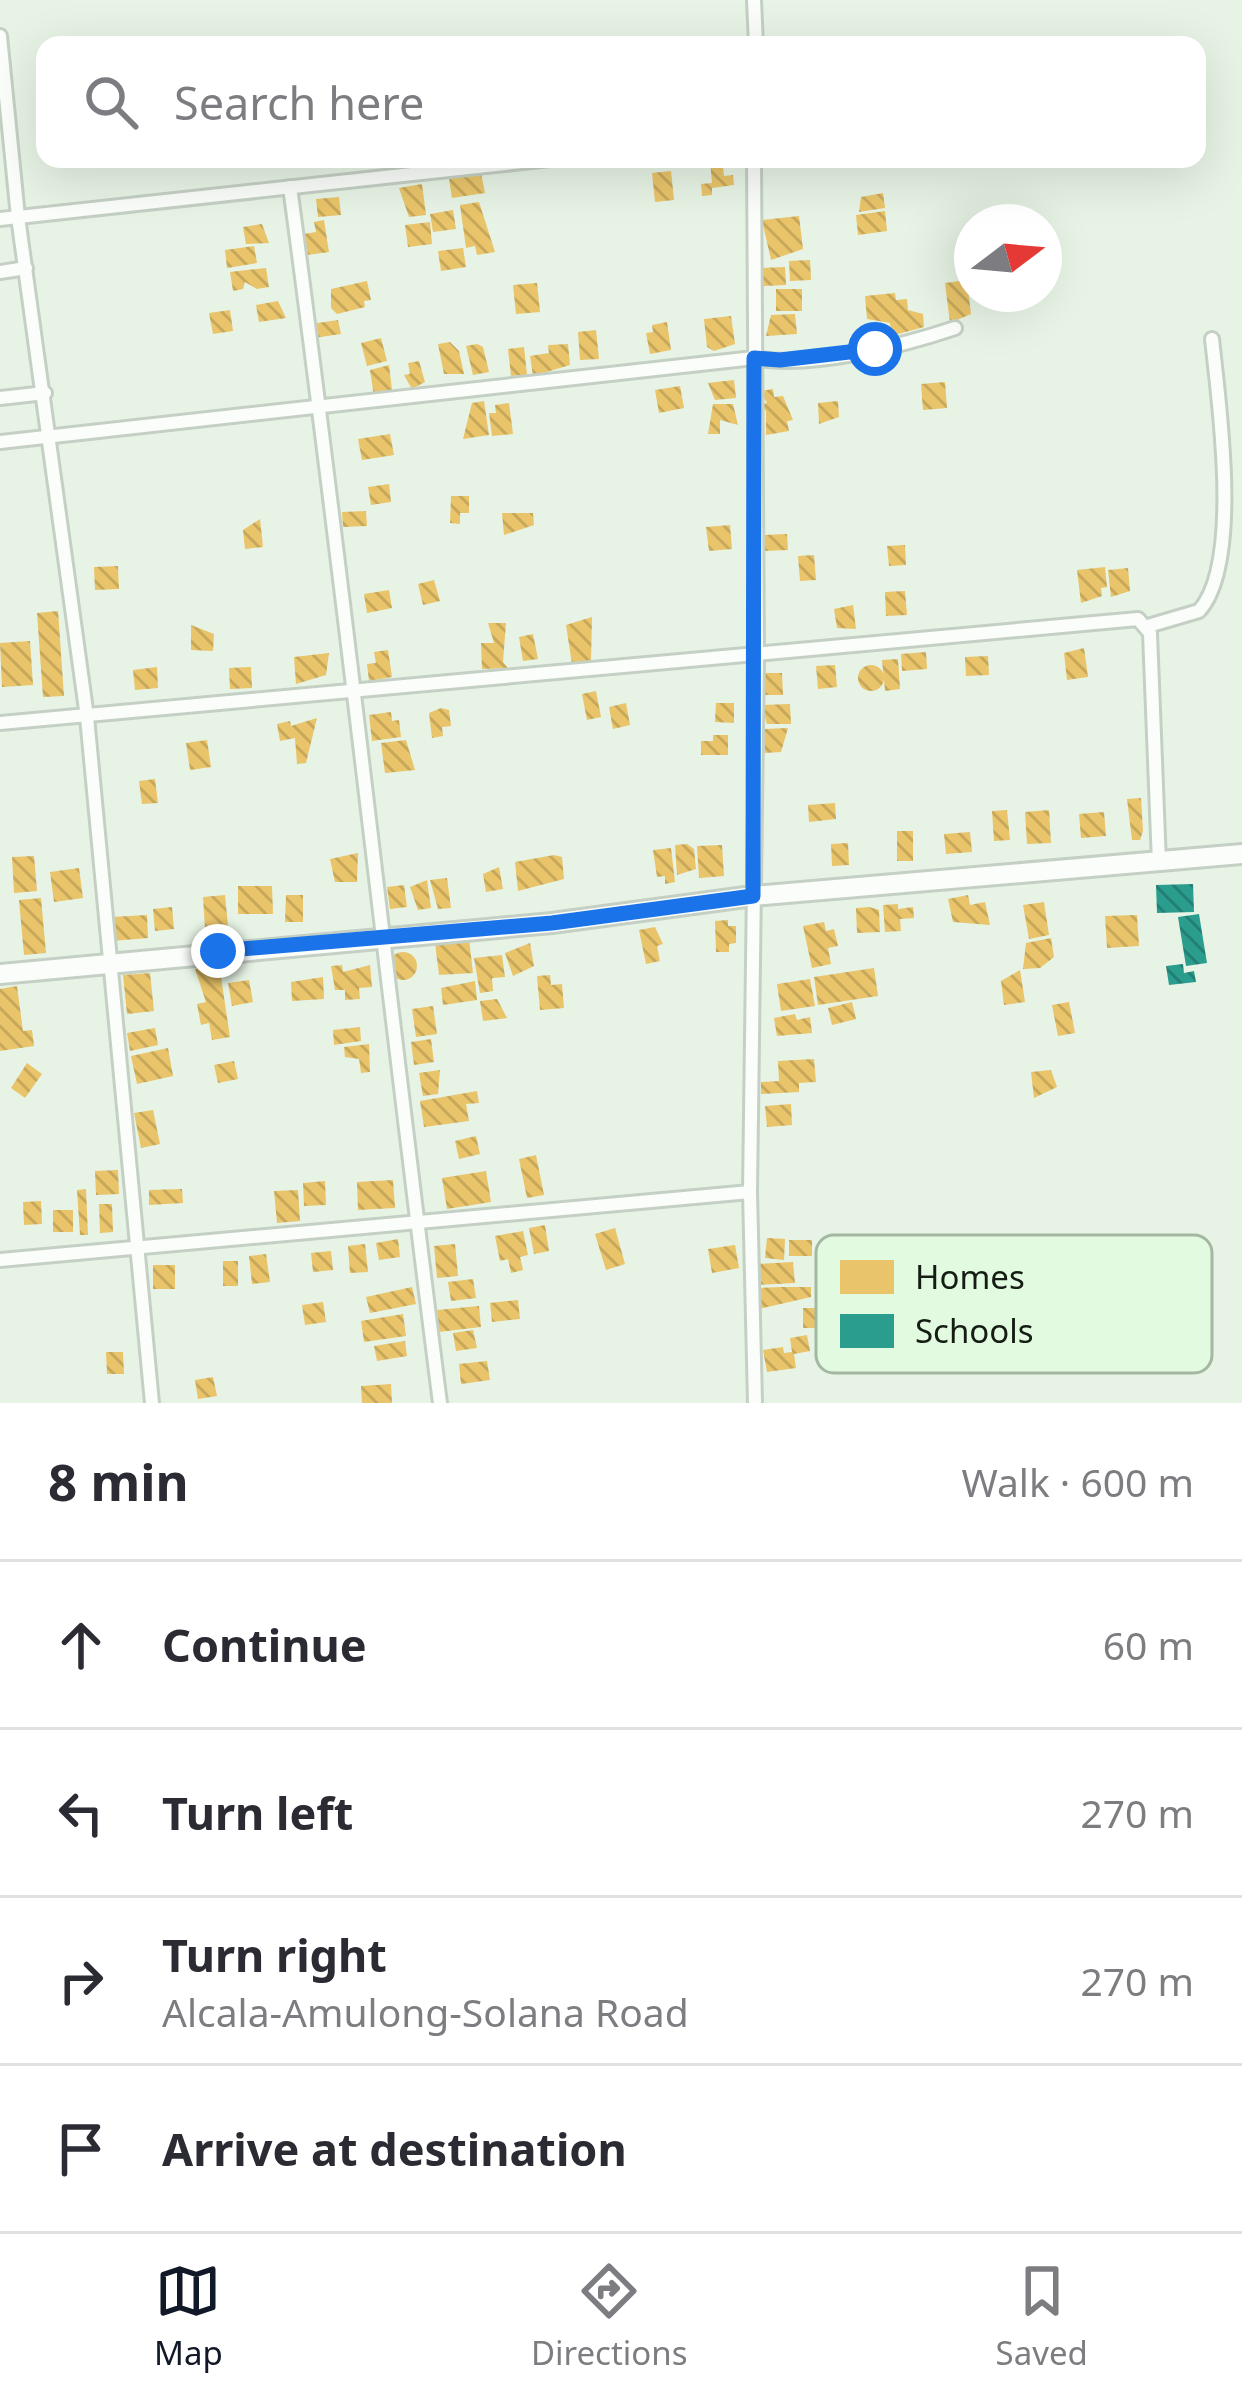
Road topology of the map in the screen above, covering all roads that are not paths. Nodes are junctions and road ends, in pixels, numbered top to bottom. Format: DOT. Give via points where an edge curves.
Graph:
graph roads {
  1 [pos="754,0"];
  2 [pos="0,36"];
  3 [pos="756,36"];
  4 [pos="466,168"];
  5 [pos="754,168"];
  6 [pos="290,187"];
  7 [pos="19,217"];
  8 [pos="0,219"];
  9 [pos="26,268"];
  10 [pos="0,272"];
  11 [pos="955,328"];
  12 [pos="1212,339"];
  13 [pos="754,358"];
  14 [pos="45,393"];
  15 [pos="0,398"];
  16 [pos="320,410"];
  17 [pos="52,435"];
  18 [pos="0,442"];
  19 [pos="1148,626"];
  20 [pos="757,655"];
  21 [pos="357,691"];
  22 [pos="86,717"];
  23 [pos="0,723"];
  24 [pos="1242,854"];
  25 [pos="1159,863"];
  26 [pos="753,896"];
  27 [pos="381,939"];
  28 [pos="109,964"];
  29 [pos="0,974"];
  30 [pos="750,1192"];
  31 [pos="417,1223"];
  32 [pos="136,1246"];
  33 [pos="0,1260"];
  34 [pos="152,1403"];
  35 [pos="440,1403"];
  36 [pos="754,1403"];
  1 -- 3 [label="street"];
  2 -- 7 [label="street"];
  4 -- 6 [label="street"];
  5 -- 13 [label="street"];
  6 -- 7 [label="street"];
  6 -- 16 [label="street"];
  7 -- 8 [label="street"];
  7 -- 9 [label="street"];
  9 -- 10 [label="street"];
  9 -- 14 [label="street"];
  11 -- 13 [label="street" via="875,349"];
  12 -- 19 [label="street" via="1224,569 1199,611"];
  13 -- 16 [label="street"];
  13 -- 20 [label="street"];
  14 -- 15 [label="street"];
  14 -- 17 [label="street"];
  16 -- 17 [label="street"];
  16 -- 21 [label="street"];
  17 -- 18 [label="street"];
  17 -- 22 [label="street"];
  19 -- 20 [label="street" via="1131,618"];
  19 -- 25 [label="street"];
  20 -- 21 [label="street"];
  20 -- 26 [label="street"];
  21 -- 22 [label="street"];
  21 -- 27 [label="street"];
  22 -- 23 [label="street"];
  22 -- 28 [label="street"];
  24 -- 25 [label="main road"];
  25 -- 26 [label="main road"];
  26 -- 27 [label="main road"];
  26 -- 30 [label="street"];
  27 -- 28 [label="main road"];
  27 -- 31 [label="street"];
  28 -- 29 [label="main road"];
  28 -- 32 [label="street"];
  30 -- 31 [label="street"];
  30 -- 36 [label="street"];
  31 -- 32 [label="street"];
  31 -- 35 [label="street"];
  32 -- 33 [label="street"];
  32 -- 34 [label="street"];
}
